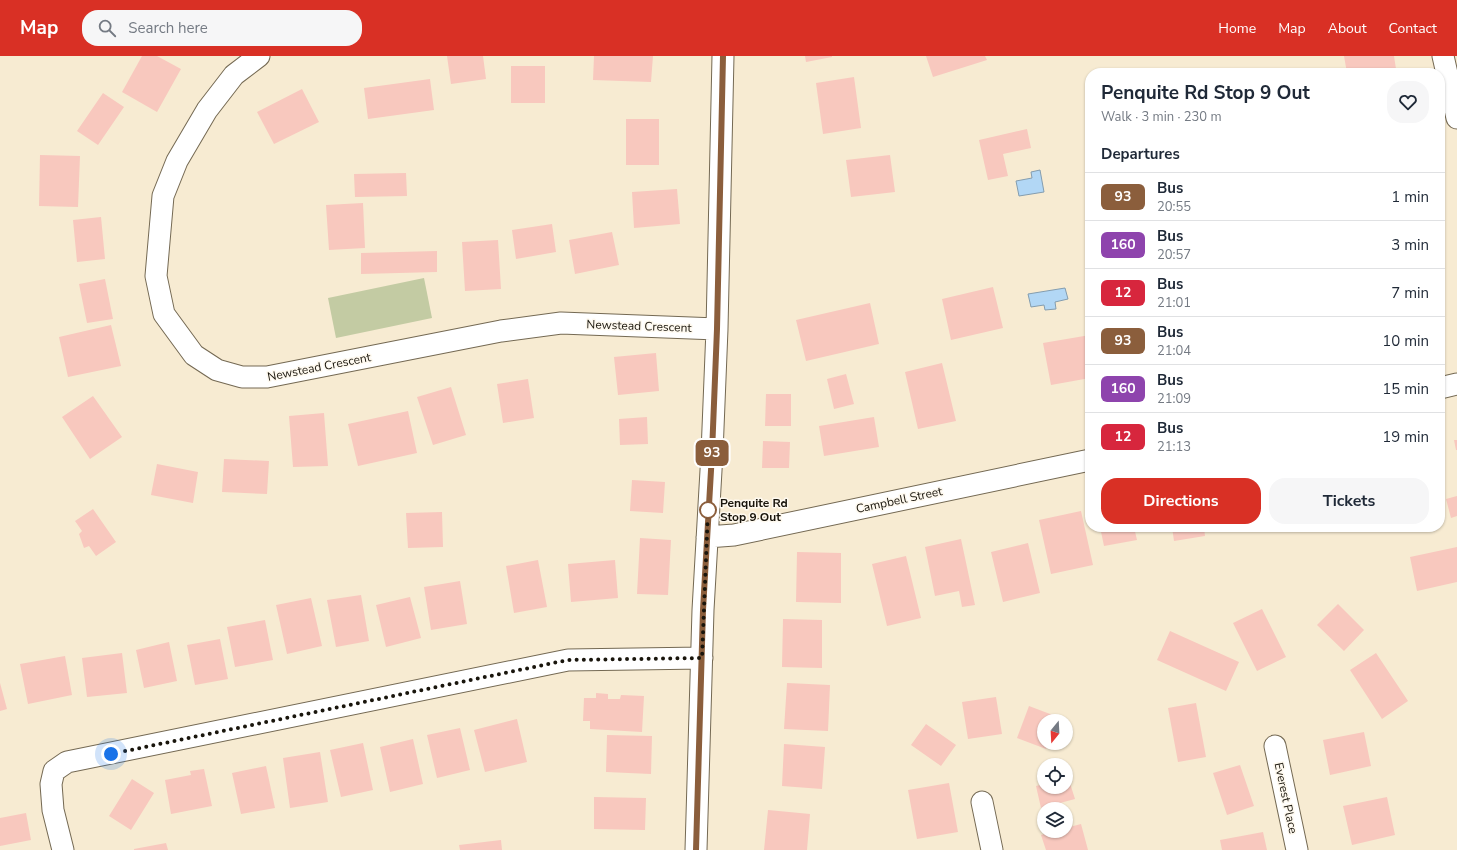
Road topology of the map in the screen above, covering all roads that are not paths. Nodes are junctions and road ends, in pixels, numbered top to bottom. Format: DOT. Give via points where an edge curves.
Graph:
graph roads {
  1 [pos="259,56"];
  2 [pos="723,56"];
  3 [pos="1443,56"];
  4 [pos="1457,118"];
  5 [pos="717,329"];
  6 [pos="1457,384"];
  7 [pos="1445,387"];
  8 [pos="1085,461"];
  9 [pos="707,537"];
  10 [pos="702,658"];
  11 [pos="1275,746"];
  12 [pos="982,802"];
  13 [pos="63,850"];
  14 [pos="696,850"];
  15 [pos="992,850"];
  16 [pos="1297,850"];
  1 -- 5 [label="street, Newstead Crescent" via="234,75 207,110 177,161 163,196 156,276 164,314 194,355 217,370 242,377 267,377 502,331 560,323"];
  2 -- 5 [label="street"];
  3 -- 4 [label="street"];
  5 -- 9 [label="street"];
  6 -- 7 [label="street"];
  8 -- 9 [label="street, Campbell Street" via="734,535"];
  9 -- 10 [label="street"];
  10 -- 13 [label="street" via="568,660 67,762 54,771 51,784 53,810"];
  10 -- 14 [label="street"];
  11 -- 16 [label="street, Everest Place"];
  12 -- 15 [label="street"];
}
